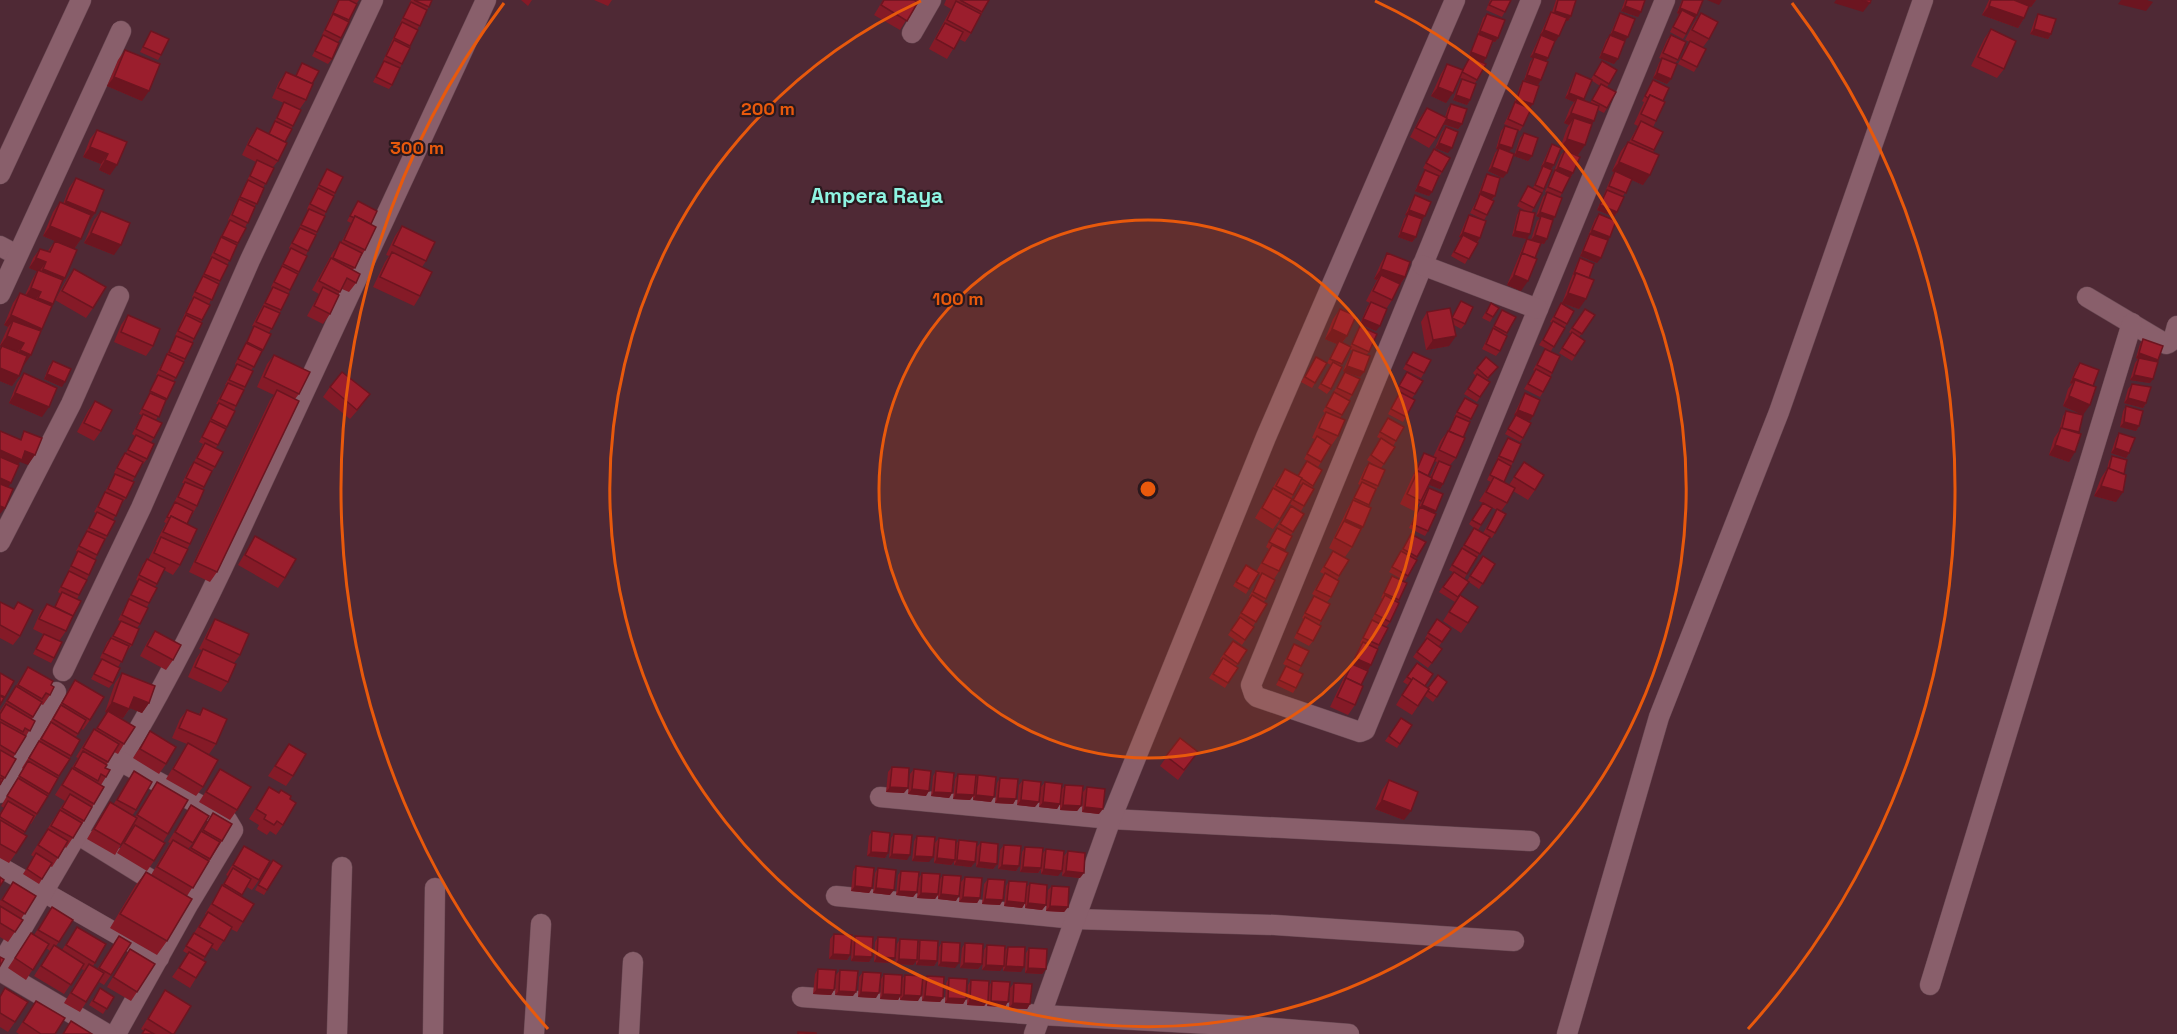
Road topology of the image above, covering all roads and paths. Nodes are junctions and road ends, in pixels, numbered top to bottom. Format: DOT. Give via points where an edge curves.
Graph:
graph roads {
  1 [pos="81,0"];
  2 [pos="373,0"];
  3 [pos="486,0"];
  4 [pos="931,0"];
  5 [pos="1455,0"];
  6 [pos="1531,0"];
  7 [pos="1665,0"];
  8 [pos="1923,0"];
  9 [pos="121,31"];
  10 [pos="912,33"];
  11 [pos="0,174"];
  12 [pos="9,250"];
  13 [pos="1422,265"];
  14 [pos="0,294"];
  15 [pos="119,296"];
  16 [pos="2087,297"];
  17 [pos="1538,309"];
  18 [pos="2132,323"];
  19 [pos="2177,326"];
  20 [pos="0,542"];
  21 [pos="63,671"];
  22 [pos="56,692"];
  23 [pos="120,761"];
  24 [pos="0,793"];
  25 [pos="880,797"];
  26 [pos="1111,819"];
  27 [pos="77,834"];
  28 [pos="1530,841"];
  29 [pos="0,867"];
  30 [pos="342,867"];
  31 [pos="435,888"];
  32 [pos="43,891"];
  33 [pos="836,896"];
  34 [pos="189,903"];
  35 [pos="1075,920"];
  36 [pos="541,924"];
  37 [pos="1514,941"];
  38 [pos="159,958"];
  39 [pos="633,962"];
  40 [pos="0,966"];
  41 [pos="0,971"];
  42 [pos="1929,985"];
  43 [pos="802,997"];
  44 [pos="1041,1015"];
  45 [pos="107,1034"];
  46 [pos="116,1034"];
  47 [pos="337,1034"];
  48 [pos="433,1034"];
  49 [pos="534,1034"];
  50 [pos="630,1034"];
  51 [pos="1034,1034"];
  52 [pos="1349,1034"];
  53 [pos="1567,1034"];
  1 -- 11 [label="street"];
  2 -- 21 [label="street" via="249,260 141,508"];
  3 -- 23 [label="street" via="217,579 157,699"];
  4 -- 10 [label="street"];
  5 -- 26 [label="street" via="1266,437"];
  6 -- 13 [label="street"];
  7 -- 17 [label="street"];
  8 -- 53 [label="street" via="1779,412 1659,717"];
  9 -- 12 [label="street"];
  12 -- 14 [label="street"];
  13 -- 17 [label="street"];
  13 -- 17 [label="street" via="1251,685 1257,698 1360,732 1365,730"];
  15 -- 20 [label="street"];
  16 -- 18 [label="street"];
  18 -- 19 [label="street" via="2166,344"];
  18 -- 42 [label="street"];
  22 -- 24 [label="street"];
  23 -- 27 [label="street"];
  23 -- 34 [label="street" via="232,826"];
  25 -- 26 [label="street"];
  26 -- 28 [label="street"];
  26 -- 35 [label="street"];
  27 -- 32 [label="street"];
  27 -- 34 [label="street"];
  29 -- 32 [label="street"];
  30 -- 47 [label="street"];
  31 -- 48 [label="street"];
  32 -- 38 [label="street"];
  32 -- 40 [label="street"];
  33 -- 35 [label="street"];
  34 -- 38 [label="street"];
  35 -- 37 [label="street" via="1275,925"];
  35 -- 44 [label="street"];
  36 -- 49 [label="street"];
  38 -- 46 [label="street"];
  39 -- 50 [label="street"];
  41 -- 45 [label="street"];
  43 -- 44 [label="street"];
  44 -- 51 [label="street"];
  44 -- 52 [label="street"];
}
